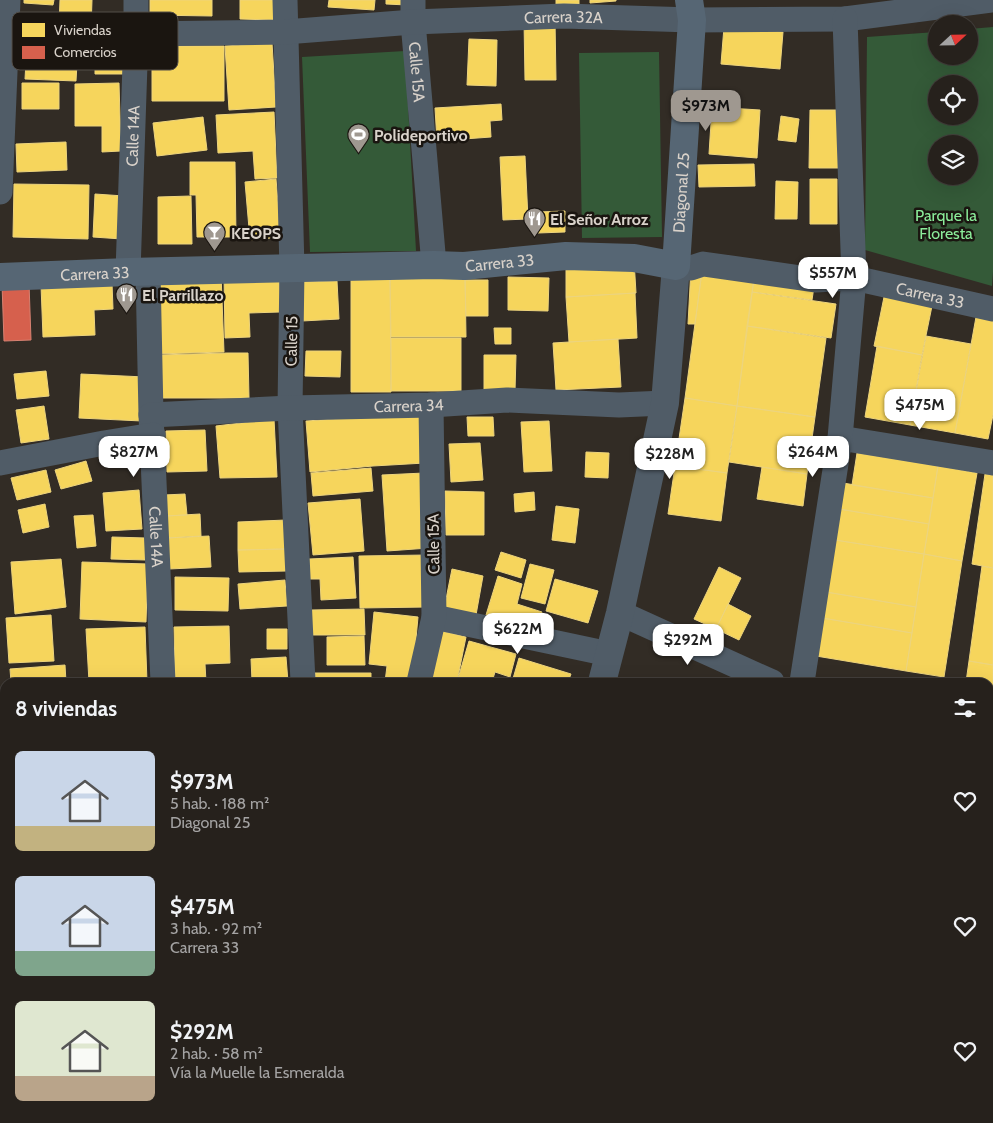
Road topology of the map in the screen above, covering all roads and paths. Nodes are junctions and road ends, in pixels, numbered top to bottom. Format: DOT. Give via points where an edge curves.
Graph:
graph roads {
  1 [pos="8,0"];
  2 [pos="285,0"];
  3 [pos="990,0"];
  4 [pos="691,10"];
  5 [pos="413,11"];
  6 [pos="845,19"];
  7 [pos="285,32"];
  8 [pos="178,33"];
  9 [pos="136,70"];
  10 [pos="0,192"];
  11 [pos="434,265"];
  12 [pos="676,266"];
  13 [pos="292,269"];
  14 [pos="138,272"];
  15 [pos="0,277"];
  16 [pos="854,278"];
  17 [pos="993,309"];
  18 [pos="665,403"];
  19 [pos="431,405"];
  20 [pos="290,408"];
  21 [pos="152,425"];
  22 [pos="840,438"];
  23 [pos="0,463"];
  24 [pos="993,463"];
  25 [pos="620,613"];
  26 [pos="434,617"];
  27 [pos="609,654"];
  28 [pos="163,678"];
  29 [pos="303,678"];
  30 [pos="420,678"];
  31 [pos="603,678"];
  32 [pos="763,678"];
  33 [pos="803,678"];
  34 [pos="0,750"];
  35 [pos="0,756"];
  1 -- 10 [label="street"];
  2 -- 7 [label="street, Calle 15"];
  3 -- 6 [label="street, Carrera 32A"];
  4 -- 5 [label="street, Carrera 32A" via="564,16"];
  4 -- 6 [label="street, Carrera 32A"];
  4 -- 12 [label="main road, Diagonal 25"];
  5 -- 7 [label="street, Carrera 32A"];
  5 -- 11 [label="street, Calle 15A"];
  6 -- 16 [label="street"];
  7 -- 8 [label="street, Carrera 32A"];
  7 -- 13 [label="street, Calle 15"];
  9 -- 14 [label="street, Calle 14A"];
  11 -- 12 [label="main road, Carrera 33" via="464,266 566,256 634,258"];
  11 -- 13 [label="main road, Carrera 33"];
  12 -- 16 [label="street, Carrera 33" via="691,268 703,264 815,280"];
  12 -- 18 [label="street"];
  13 -- 14 [label="main road, Carrera 33"];
  13 -- 20 [label="street, Calle 15"];
  14 -- 15 [label="main road, Carrera 33"];
  14 -- 21 [label="street, Calle 14A"];
  16 -- 17 [label="street, Carrera 33"];
  16 -- 22 [label="street"];
  18 -- 19 [label="street, Carrera 34" via="619,405 507,400"];
  18 -- 25 [label="street"];
  19 -- 20 [label="street, Carrera 34"];
  19 -- 26 [label="street, Calle 15A"];
  20 -- 21 [label="street, Carrera 34"];
  20 -- 29 [label="street, Calle 15"];
  21 -- 23 [label="street, Carrera 34" via="104,443"];
  21 -- 28 [label="street, Calle 14A"];
  22 -- 24 [label="street"];
  22 -- 33 [label="street"];
  25 -- 27 [label="street"];
  25 -- 32 [label="street"];
  26 -- 27 [label="street"];
  26 -- 30 [label="street, Calle 15A"];
  27 -- 31 [label="street"];
  34 -- 35 [label="street"];
}
